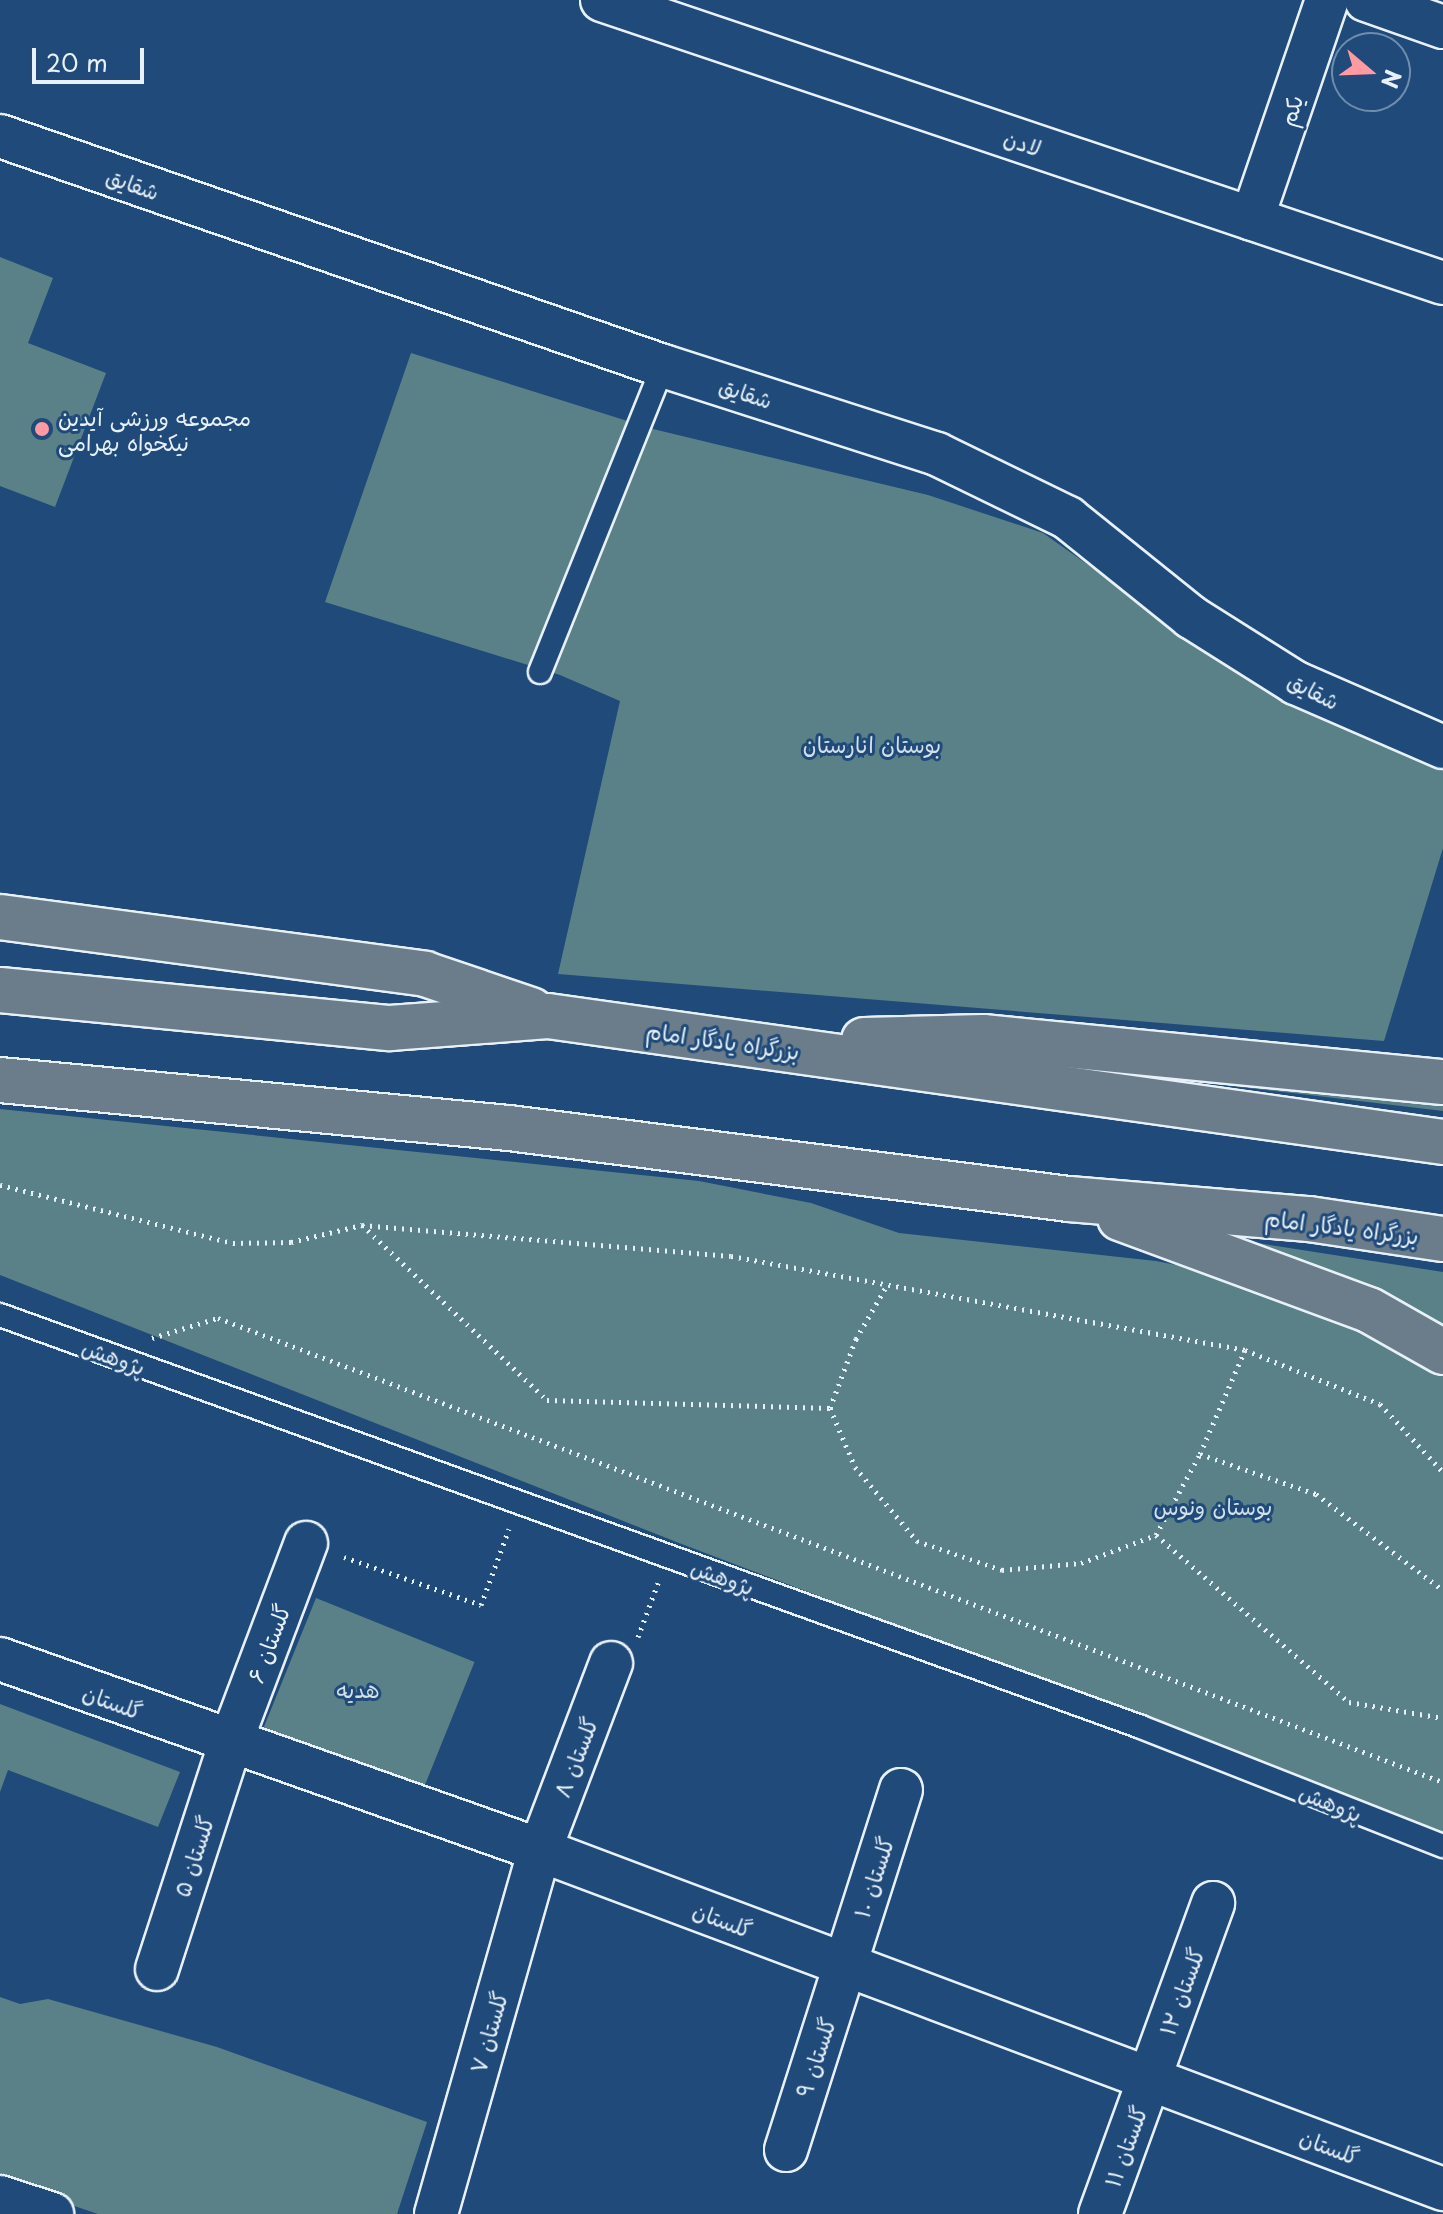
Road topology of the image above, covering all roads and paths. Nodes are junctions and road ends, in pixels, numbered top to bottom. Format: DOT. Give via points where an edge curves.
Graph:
graph roads {
  1 [pos="602,0"];
  2 [pos="1327,0"];
  3 [pos="1366,0"];
  4 [pos="1443,27"];
  5 [pos="0,136"];
  6 [pos="1252,219"];
  7 [pos="1443,283"];
  8 [pos="663,366"];
  9 [pos="540,672"];
  10 [pos="1443,747"];
  11 [pos="0,917"];
  12 [pos="0,990"];
  13 [pos="548,1016"];
  14 [pos="756,1043"];
  15 [pos="0,1080"];
  16 [pos="1443,1082"];
  17 [pos="1443,1142"];
  18 [pos="0,1185"];
  19 [pos="1069,1199"];
  20 [pos="362,1225"];
  21 [pos="1443,1239"];
  22 [pos="887,1285"];
  23 [pos="0,1315"];
  24 [pos="1245,1350"];
  25 [pos="1443,1352"];
  26 [pos="105,1353"];
  27 [pos="830,1408"];
  28 [pos="1200,1454"];
  29 [pos="1443,1472"];
  30 [pos="520,1502"];
  31 [pos="1156,1535"];
  32 [pos="306,1543"];
  33 [pos="668,1556"];
  34 [pos="1443,1590"];
  35 [pos="0,1659"];
  36 [pos="611,1663"];
  37 [pos="1443,1718"];
  38 [pos="230,1744"];
  39 [pos="1443,1782"];
  40 [pos="901,1790"];
  41 [pos="1443,1846"];
  42 [pos="540,1850"];
  43 [pos="1213,1903"];
  44 [pos="845,1965"];
  45 [pos="157,1969"];
  46 [pos="1149,2078"];
  47 [pos="786,2150"];
  48 [pos="1443,2189"];
  49 [pos="0,2197"];
  50 [pos="52,2214"];
  51 [pos="436,2214"];
  52 [pos="1100,2214"];
  1 -- 6 [label="street, لادن"];
  2 -- 6 [label="street, یکم"];
  3 -- 4 [label="street"];
  5 -- 8 [label="street, شقایق"];
  6 -- 7 [label="street, لادن"];
  8 -- 9 [label="lane"];
  8 -- 10 [label="street, شقایق" via="937,454 1002,482 1068,518 1191,617 1273,669"];
  11 -- 13 [label="highway" via="425,974"];
  12 -- 13 [label="highway, بزرگراه یادگار امام" via="390,1028"];
  13 -- 14 [label="highway, بزرگراه یادگار امام"];
  14 -- 16 [label="highway" via="983,1037"];
  14 -- 17 [label="highway, بزرگراه یادگار امام"];
  15 -- 19 [label="highway, بزرگراه یادگار امام" via="509,1128"];
  18 -- 20 [label="path" via="233,1243 291,1242"];
  19 -- 21 [label="highway, بزرگراه یادگار امام" via="1309,1219"];
  19 -- 25 [label="highway" via="1369,1310"];
  20 -- 22 [label="path" via="731,1256"];
  20 -- 27 [label="path" via="547,1400"];
  22 -- 24 [label="path"];
  22 -- 27 [label="path" via="856,1339"];
  23 -- 26 [label="lane, پژوهش"];
  24 -- 28 [label="path"];
  24 -- 29 [label="path" via="1380,1404"];
  26 -- 30 [label="lane, پژوهش"];
  26 -- 39 [label="path" via="218,1318"];
  27 -- 31 [label="path" via="855,1467 917,1541 1002,1570 1081,1563"];
  28 -- 31 [label="path"];
  28 -- 34 [label="path" via="1316,1494"];
  30 -- 32 [label="path" via="481,1605"];
  30 -- 33 [label="lane, پژوهش"];
  31 -- 37 [label="path" via="1349,1702"];
  32 -- 38 [label="street, گلستان ۶"];
  33 -- 36 [label="path" via="626,1669"];
  33 -- 41 [label="lane, پژوهش" via="1141,1727"];
  35 -- 38 [label="street, گلستان"];
  36 -- 42 [label="street, گلستان ۸"];
  38 -- 42 [label="street, گلستان"];
  38 -- 45 [label="street, گلستان ۵"];
  40 -- 44 [label="street, گلستان ۱۰"];
  42 -- 44 [label="street, گلستان"];
  42 -- 51 [label="street, گلستان ۷"];
  43 -- 46 [label="street, گلستان ۱۲"];
  44 -- 46 [label="street, گلستان"];
  44 -- 47 [label="street, گلستان ۹"];
  46 -- 48 [label="street, گلستان"];
  46 -- 52 [label="street, گلستان ۱۱"];
  49 -- 50 [label="street"];
}
